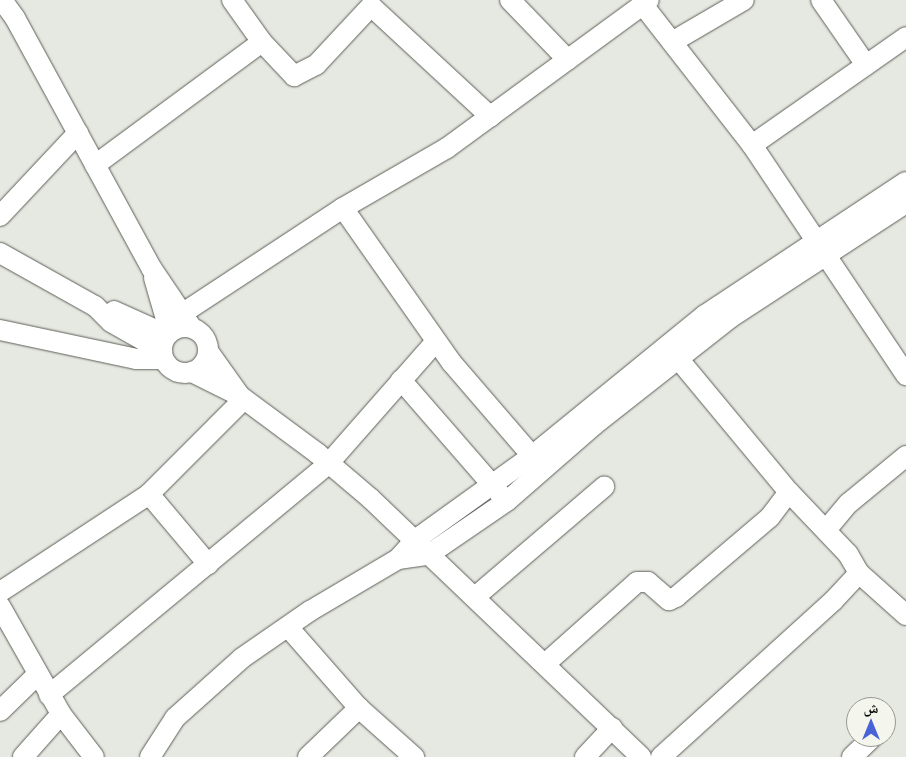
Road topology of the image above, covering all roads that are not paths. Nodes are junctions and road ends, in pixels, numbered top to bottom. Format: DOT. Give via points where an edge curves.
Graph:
graph roads {
  1 [pos="2,0"];
  2 [pos="232,0"];
  3 [pos="510,0"];
  4 [pos="744,0"];
  5 [pos="820,0"];
  6 [pos="372,2"];
  7 [pos="646,2"];
  8 [pos="906,37"];
  9 [pos="262,42"];
  10 [pos="672,42"];
  11 [pos="568,60"];
  12 [pos="866,65"];
  13 [pos="491,117"];
  14 [pos="78,134"];
  15 [pos="752,145"];
  16 [pos="95,165"];
  17 [pos="906,182"];
  18 [pos="906,203"];
  19 [pos="343,208"];
  20 [pos="0,216"];
  21 [pos="821,247"];
  22 [pos="0,253"];
  23 [pos="152,269"];
  24 [pos="187,320"];
  25 [pos="0,330"];
  26 [pos="436,341"];
  27 [pos="165,344"];
  28 [pos="208,351"];
  29 [pos="673,352"];
  30 [pos="192,372"];
  31 [pos="906,375"];
  32 [pos="401,380"];
  33 [pos="242,397"];
  34 [pos="532,456"];
  35 [pos="906,456"];
  36 [pos="329,463"];
  37 [pos="493,486"];
  38 [pos="604,486"];
  39 [pos="789,492"];
  40 [pos="149,494"];
  41 [pos="506,502"];
  42 [pos="826,530"];
  43 [pos="415,540"];
  44 [pos="428,555"];
  45 [pos="398,559"];
  46 [pos="208,564"];
  47 [pos="859,573"];
  48 [pos="0,592"];
  49 [pos="475,597"];
  50 [pos="0,606"];
  51 [pos="906,615"];
  52 [pos="288,626"];
  53 [pos="545,664"];
  54 [pos="38,675"];
  55 [pos="49,695"];
  56 [pos="359,708"];
  57 [pos="0,712"];
  58 [pos="61,714"];
  59 [pos="612,728"];
  60 [pos="862,747"];
  61 [pos="23,757"];
  62 [pos="94,757"];
  63 [pos="150,757"];
  64 [pos="308,757"];
  65 [pos="414,757"];
  66 [pos="585,757"];
  67 [pos="641,757"];
  68 [pos="660,757"];
  69 [pos="852,757"];
  1 -- 14 [label="street"];
  2 -- 9 [label="street"];
  3 -- 11 [label="street"];
  4 -- 10 [label="street"];
  5 -- 12 [label="street"];
  6 -- 9 [label="street" via="316,65 299,76 287,71"];
  6 -- 13 [label="street"];
  7 -- 10 [label="street"];
  7 -- 11 [label="street"];
  8 -- 12 [label="street"];
  9 -- 16 [label="street"];
  10 -- 15 [label="street"];
  11 -- 13 [label="street"];
  12 -- 15 [label="street"];
  13 -- 19 [label="street" via="448,148"];
  14 -- 16 [label="street"];
  14 -- 20 [label="street"];
  15 -- 21 [label="street"];
  16 -- 23 [label="street"];
  17 -- 21 [label="street"];
  18 -- 21 [label="street"];
  19 -- 24 [label="street"];
  19 -- 26 [label="street"];
  21 -- 29 [label="street" via="704,315"];
  21 -- 31 [label="street"];
  22 -- 27 [label="street" via="95,306 111,322"];
  23 -- 24 [label="street"];
  23 -- 27 [label="street"];
  24 -- 27 [label="street"];
  24 -- 28 [label="street" via="204,336"];
  25 -- 27 [label="street" via="136,359"];
  26 -- 32 [label="street"];
  26 -- 34 [label="street"];
  27 -- 30 [label="street" via="177,372"];
  28 -- 30 [label="street" via="205,362"];
  28 -- 33 [label="street"];
  29 -- 34 [label="street"];
  29 -- 39 [label="street"];
  29 -- 41 [label="street"];
  30 -- 33 [label="street"];
  32 -- 36 [label="street"];
  32 -- 37 [label="street"];
  33 -- 36 [label="street"];
  33 -- 40 [label="street"];
  34 -- 37 [label="street"];
  35 -- 42 [label="street" via="849,503"];
  36 -- 43 [label="street"];
  36 -- 46 [label="street"];
  37 -- 41 [label="street"];
  37 -- 43 [label="street"];
  38 -- 49 [label="street"];
  39 -- 42 [label="street"];
  39 -- 53 [label="street" via="770,517 676,597 669,600 648,582 637,582"];
  40 -- 46 [label="street"];
  40 -- 48 [label="street"];
  41 -- 44 [label="street"];
  42 -- 47 [label="street" via="848,554"];
  43 -- 44 [label="street"];
  43 -- 45 [label="street"];
  44 -- 45 [label="street"];
  44 -- 49 [label="street"];
  45 -- 52 [label="street"];
  46 -- 55 [label="street"];
  47 -- 51 [label="street"];
  47 -- 68 [label="street" via="833,601"];
  49 -- 53 [label="street"];
  50 -- 54 [label="street"];
  52 -- 56 [label="street"];
  52 -- 63 [label="street" via="242,658 187,704"];
  53 -- 59 [label="street"];
  54 -- 55 [label="street"];
  54 -- 57 [label="street"];
  55 -- 58 [label="street"];
  56 -- 64 [label="street"];
  56 -- 65 [label="street"];
  58 -- 61 [label="street"];
  58 -- 62 [label="street"];
  59 -- 66 [label="street"];
  59 -- 67 [label="street"];
  60 -- 69 [label="street"];
}
